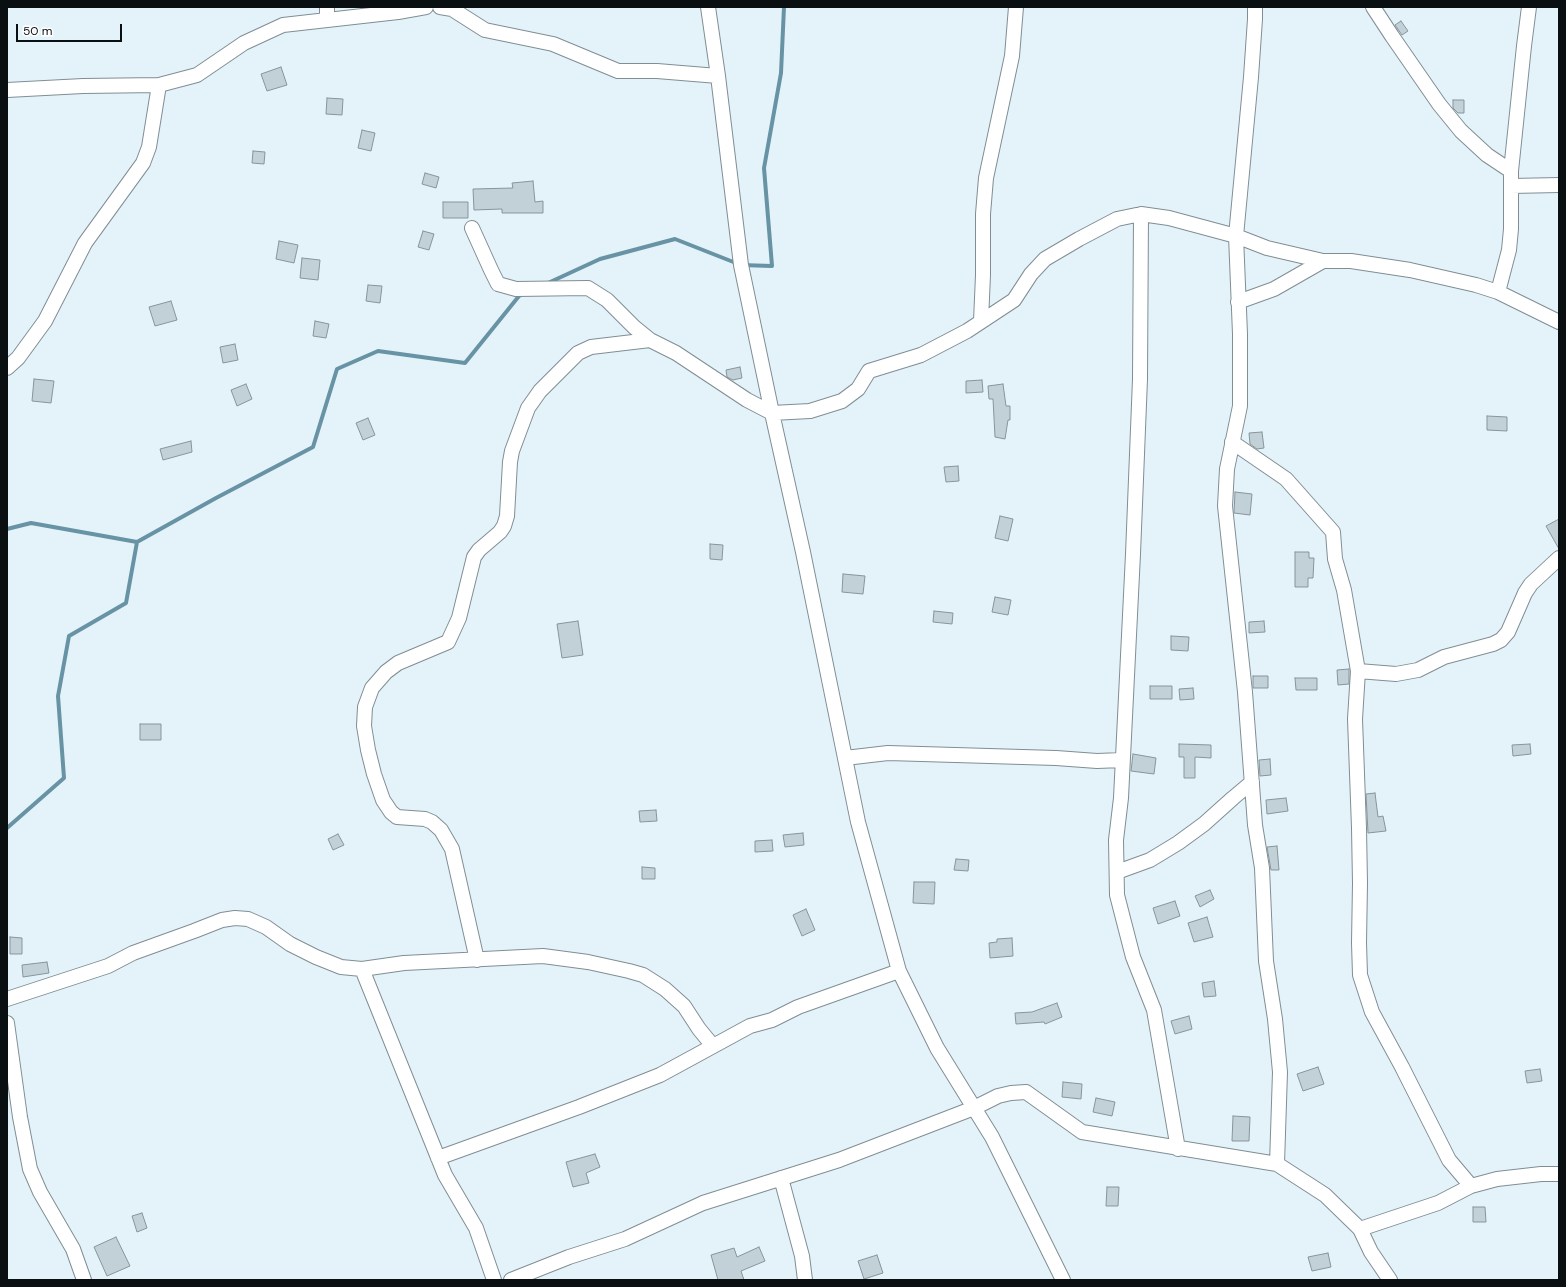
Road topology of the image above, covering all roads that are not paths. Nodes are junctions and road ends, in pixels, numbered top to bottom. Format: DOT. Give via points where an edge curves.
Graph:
graph roads {
  1 [pos="426,7"];
  2 [pos="440,7"];
  3 [pos="708,7"];
  4 [pos="1016,7"];
  5 [pos="1255,7"];
  6 [pos="1373,7"];
  7 [pos="1529,7"];
  8 [pos="327,13"];
  9 [pos="718,76"];
  10 [pos="159,85"];
  11 [pos="7,90"];
  12 [pos="1511,171"];
  13 [pos="1559,185"];
  14 [pos="1511,186"];
  15 [pos="1141,214"];
  16 [pos="472,228"];
  17 [pos="1236,236"];
  18 [pos="1323,261"];
  19 [pos="1498,292"];
  20 [pos="1238,302"];
  21 [pos="981,321"];
  22 [pos="1559,322"];
  23 [pos="650,340"];
  24 [pos="7,368"];
  25 [pos="772,413"];
  26 [pos="1232,442"];
  27 [pos="1559,558"];
  28 [pos="1358,672"];
  29 [pos="845,758"];
  30 [pos="1122,760"];
  31 [pos="1252,782"];
  32 [pos="1117,872"];
  33 [pos="477,960"];
  34 [pos="362,969"];
  35 [pos="899,971"];
  36 [pos="7,999"];
  37 [pos="7,1023"];
  38 [pos="713,1046"];
  39 [pos="974,1108"];
  40 [pos="1178,1149"];
  41 [pos="438,1158"];
  42 [pos="1277,1164"];
  43 [pos="1559,1174"];
  44 [pos="781,1178"];
  45 [pos="1471,1186"];
  46 [pos="1360,1229"];
  47 [pos="84,1280"];
  48 [pos="494,1280"];
  49 [pos="511,1280"];
  50 [pos="805,1280"];
  51 [pos="1063,1280"];
  52 [pos="1390,1280"];
  1 -- 8 [label="street" via="398,12"];
  2 -- 9 [label="street" via="452,9 485,30 553,44 618,71"];
  3 -- 9 [label="street"];
  4 -- 21 [label="street" via="1012,56 986,178"];
  5 -- 17 [label="street"];
  6 -- 12 [label="street" via="1439,104 1461,131 1486,155"];
  7 -- 12 [label="street"];
  8 -- 10 [label="street" via="283,25 244,43 198,75"];
  9 -- 25 [label="street" via="741,265"];
  10 -- 11 [label="street"];
  10 -- 24 [label="street" via="149,147 143,163 84,243 45,321 18,358"];
  12 -- 14 [label="street"];
  13 -- 14 [label="street"];
  14 -- 19 [label="street" via="1509,250"];
  15 -- 17 [label="street" via="1169,218"];
  15 -- 21 [label="street" via="1117,219 1045,259 1031,274 1014,300"];
  15 -- 30 [label="street" via="1140,379"];
  16 -- 23 [label="street" via="498,284 516,289 588,288 607,300"];
  17 -- 18 [label="street" via="1267,248"];
  17 -- 20 [label="street"];
  18 -- 19 [label="street" via="1351,261 1410,270"];
  18 -- 20 [label="street" via="1274,289"];
  19 -- 22 [label="street"];
  20 -- 26 [label="street" via="1240,406"];
  21 -- 25 [label="street" via="921,355 869,371 858,388 842,402 810,411"];
  23 -- 25 [label="street"];
  23 -- 33 [label="street" via="592,347 578,353 540,391 528,408 512,451 506,521 500,532 474,557 459,618 448,642 398,663 386,672 372,688 365,707 364,726 368,750 383,800 397,817 432,822 441,830 452,850"];
  25 -- 29 [label="street"];
  26 -- 28 [label="street" via="1286,479 1333,532 1335,559 1344,590"];
  26 -- 31 [label="street" via="1227,469 1225,506"];
  27 -- 28 [label="street" via="1524,593 1508,632 1493,644 1444,657 1418,670 1396,674"];
  28 -- 45 [label="street" via="1355,719 1360,975 1372,1012 1449,1160"];
  29 -- 30 [label="street" via="888,753"];
  29 -- 35 [label="street" via="858,822"];
  30 -- 32 [label="street" via="1116,840"];
  31 -- 32 [label="street" via="1178,843 1150,860"];
  31 -- 42 [label="street" via="1262,868 1266,961 1280,1072"];
  32 -- 40 [label="street" via="1117,895 1133,957 1154,1010"];
  33 -- 34 [label="street" via="404,963"];
  33 -- 38 [label="street" via="543,956 588,962 643,975 665,989 684,1006"];
  34 -- 36 [label="street" via="341,966 316,957 266,928 248,920 235,918 222,920 133,953 108,966"];
  34 -- 41 [label="street"];
  35 -- 38 [label="street" via="750,1026"];
  35 -- 39 [label="street" via="937,1048"];
  37 -- 47 [label="street" via="30,1169 40,1192 73,1249"];
  38 -- 41 [label="street" via="660,1074 587,1104"];
  39 -- 40 [label="street" via="998,1096 1026,1092 1082,1132"];
  39 -- 44 [label="street" via="839,1160"];
  39 -- 51 [label="street" via="992,1137"];
  40 -- 42 [label="street"];
  41 -- 48 [label="street" via="476,1228"];
  42 -- 46 [label="street" via="1325,1195"];
  43 -- 45 [label="street" via="1497,1179"];
  44 -- 49 [label="street" via="703,1203 624,1240 569,1257"];
  44 -- 50 [label="street" via="802,1256"];
  45 -- 46 [label="street" via="1438,1203"];
  46 -- 52 [label="street" via="1371,1252"];
}
